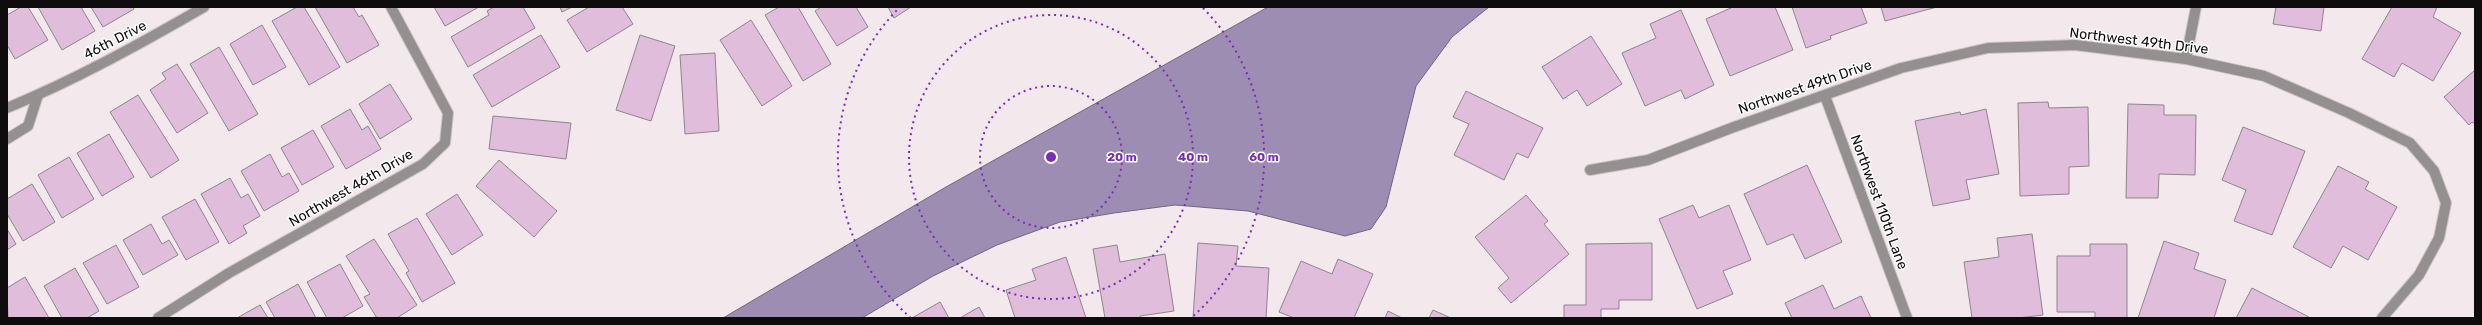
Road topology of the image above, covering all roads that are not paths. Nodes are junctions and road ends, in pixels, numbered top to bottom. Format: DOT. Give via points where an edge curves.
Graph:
graph roads {
  1 [pos="204,7"];
  2 [pos="391,7"];
  3 [pos="2196,7"];
  4 [pos="2186,59"];
  5 [pos="38,96"];
  6 [pos="1826,96"];
  7 [pos="7,108"];
  8 [pos="7,139"];
  9 [pos="1590,170"];
  10 [pos="158,318"];
  11 [pos="1906,318"];
  12 [pos="2382,318"];
  1 -- 5 [label="street, 46th Drive" via="146,41"];
  2 -- 10 [label="street, Northwest 46th Drive" via="448,113 445,143 423,164 229,273"];
  3 -- 4 [label="street"];
  4 -- 6 [label="street, Northwest 49th Drive" via="2075,45 1988,48 1901,68"];
  4 -- 12 [label="street, Northwest 49th Drive" via="2264,76 2349,113 2410,143 2434,171 2446,203 2439,238 2419,275"];
  5 -- 7 [label="street, 46th Drive"];
  5 -- 8 [label="street" via="28,126"];
  6 -- 9 [label="street, Northwest 49th Drive" via="1734,126 1648,160"];
  6 -- 11 [label="street, Northwest 110th Lane"];
}
